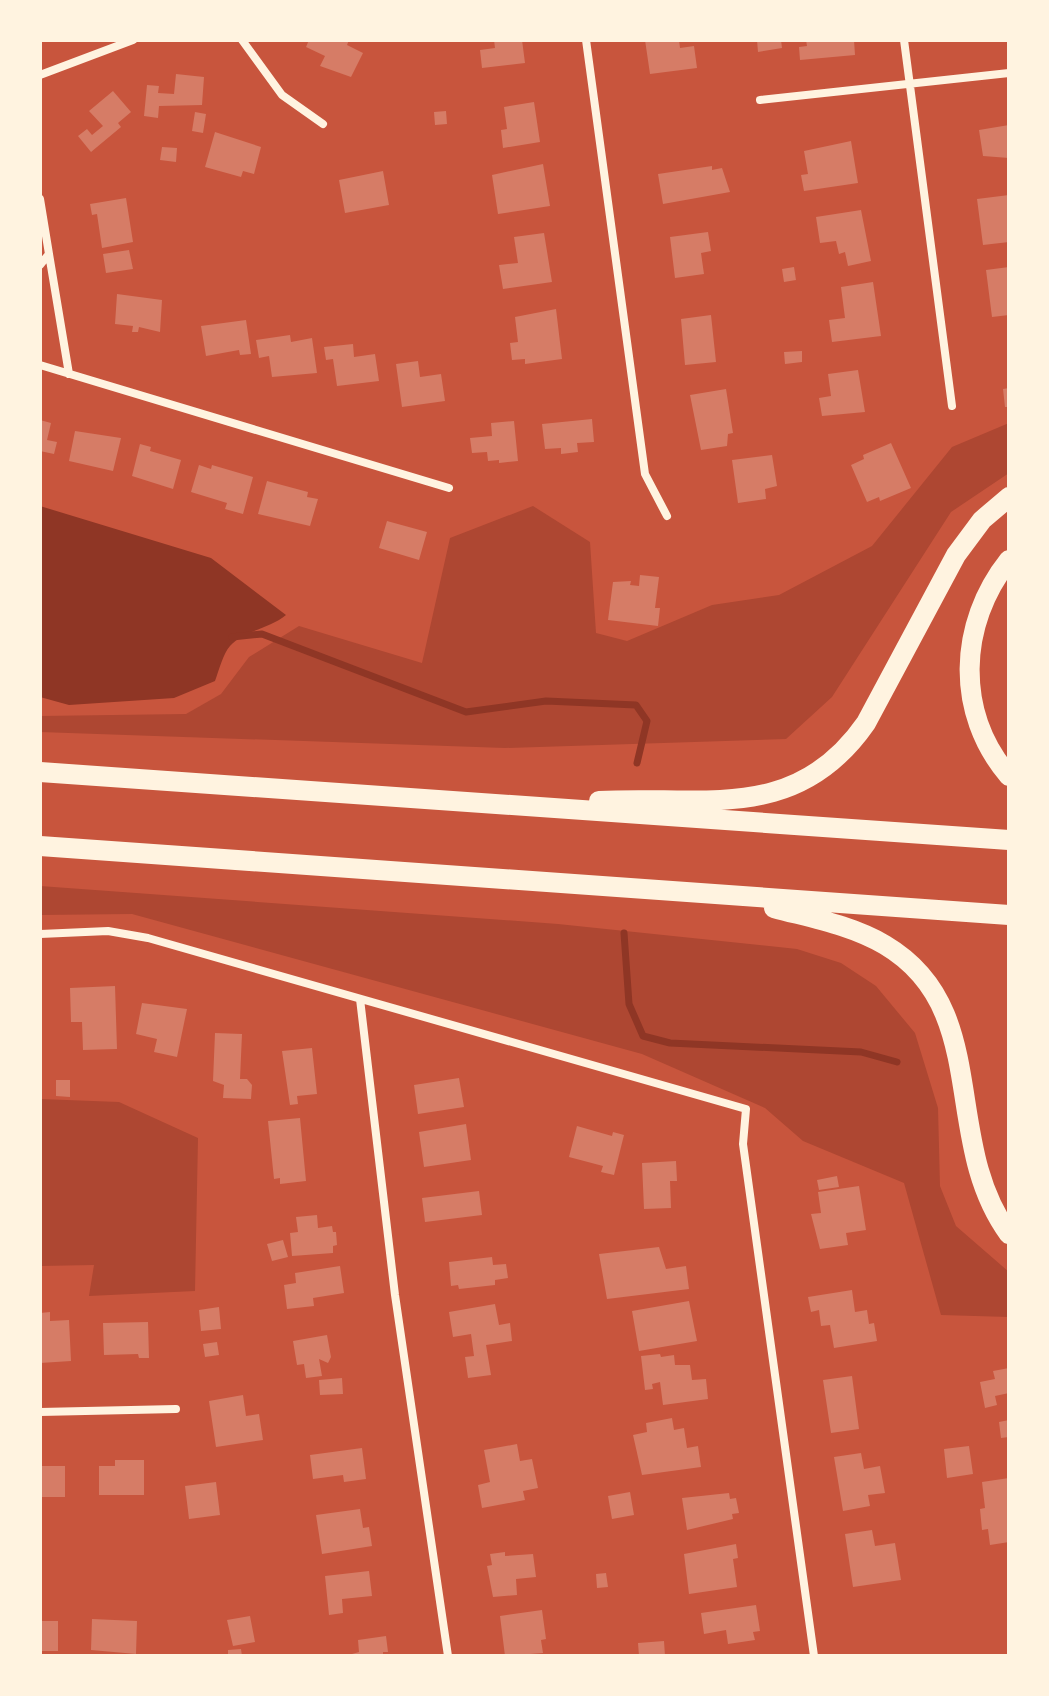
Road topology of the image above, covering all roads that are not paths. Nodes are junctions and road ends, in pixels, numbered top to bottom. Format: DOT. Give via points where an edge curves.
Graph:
graph roads {
  1 [pos="133,40"];
  2 [pos="242,40"];
  3 [pos="586,40"];
  4 [pos="904,40"];
  5 [pos="1009,73"];
  6 [pos="40,75"];
  7 [pos="910,86"];
  8 [pos="760,100"];
  9 [pos="323,124"];
  10 [pos="40,199"];
  11 [pos="49,254"];
  12 [pos="40,265"];
  13 [pos="40,365"];
  14 [pos="69,374"];
  15 [pos="952,406"];
  16 [pos="449,488"];
  17 [pos="1009,497"];
  18 [pos="667,516"];
  19 [pos="1009,560"];
  20 [pos="40,772"];
  21 [pos="1009,776"];
  22 [pos="517,806"];
  23 [pos="1009,840"];
  24 [pos="40,846"];
  25 [pos="732,896"];
  26 [pos="1009,915"];
  27 [pos="40,934"];
  28 [pos="360,999"];
  29 [pos="1009,1234"];
  30 [pos="176,1409"];
  31 [pos="40,1412"];
  32 [pos="448,1656"];
  33 [pos="814,1656"];
  1 -- 6 [label="street"];
  2 -- 9 [label="street" via="282,95"];
  3 -- 18 [label="street" via="645,474"];
  4 -- 7 [label="street"];
  5 -- 7 [label="street"];
  7 -- 8 [label="street"];
  7 -- 15 [label="street"];
  10 -- 11 [label="street"];
  11 -- 12 [label="street"];
  11 -- 14 [label="street"];
  13 -- 14 [label="street"];
  14 -- 16 [label="street"];
  17 -- 22 [label="main road" via="970,534 866,723 819,772 749,800 652,798"];
  19 -- 21 [label="main road" via="981,605 969,662 971,698 982,734"];
  20 -- 22 [label="main road"];
  22 -- 23 [label="main road"];
  24 -- 25 [label="main road"];
  25 -- 26 [label="main road"];
  25 -- 29 [label="main road" via="868,936 901,955 926,981 946,1012 956,1044 975,1167 990,1206"];
  27 -- 28 [label="street" via="108,931 148,938"];
  28 -- 32 [label="street" via="395,1295"];
  28 -- 33 [label="street" via="746,1109 743,1144"];
  30 -- 31 [label="street"];
}
